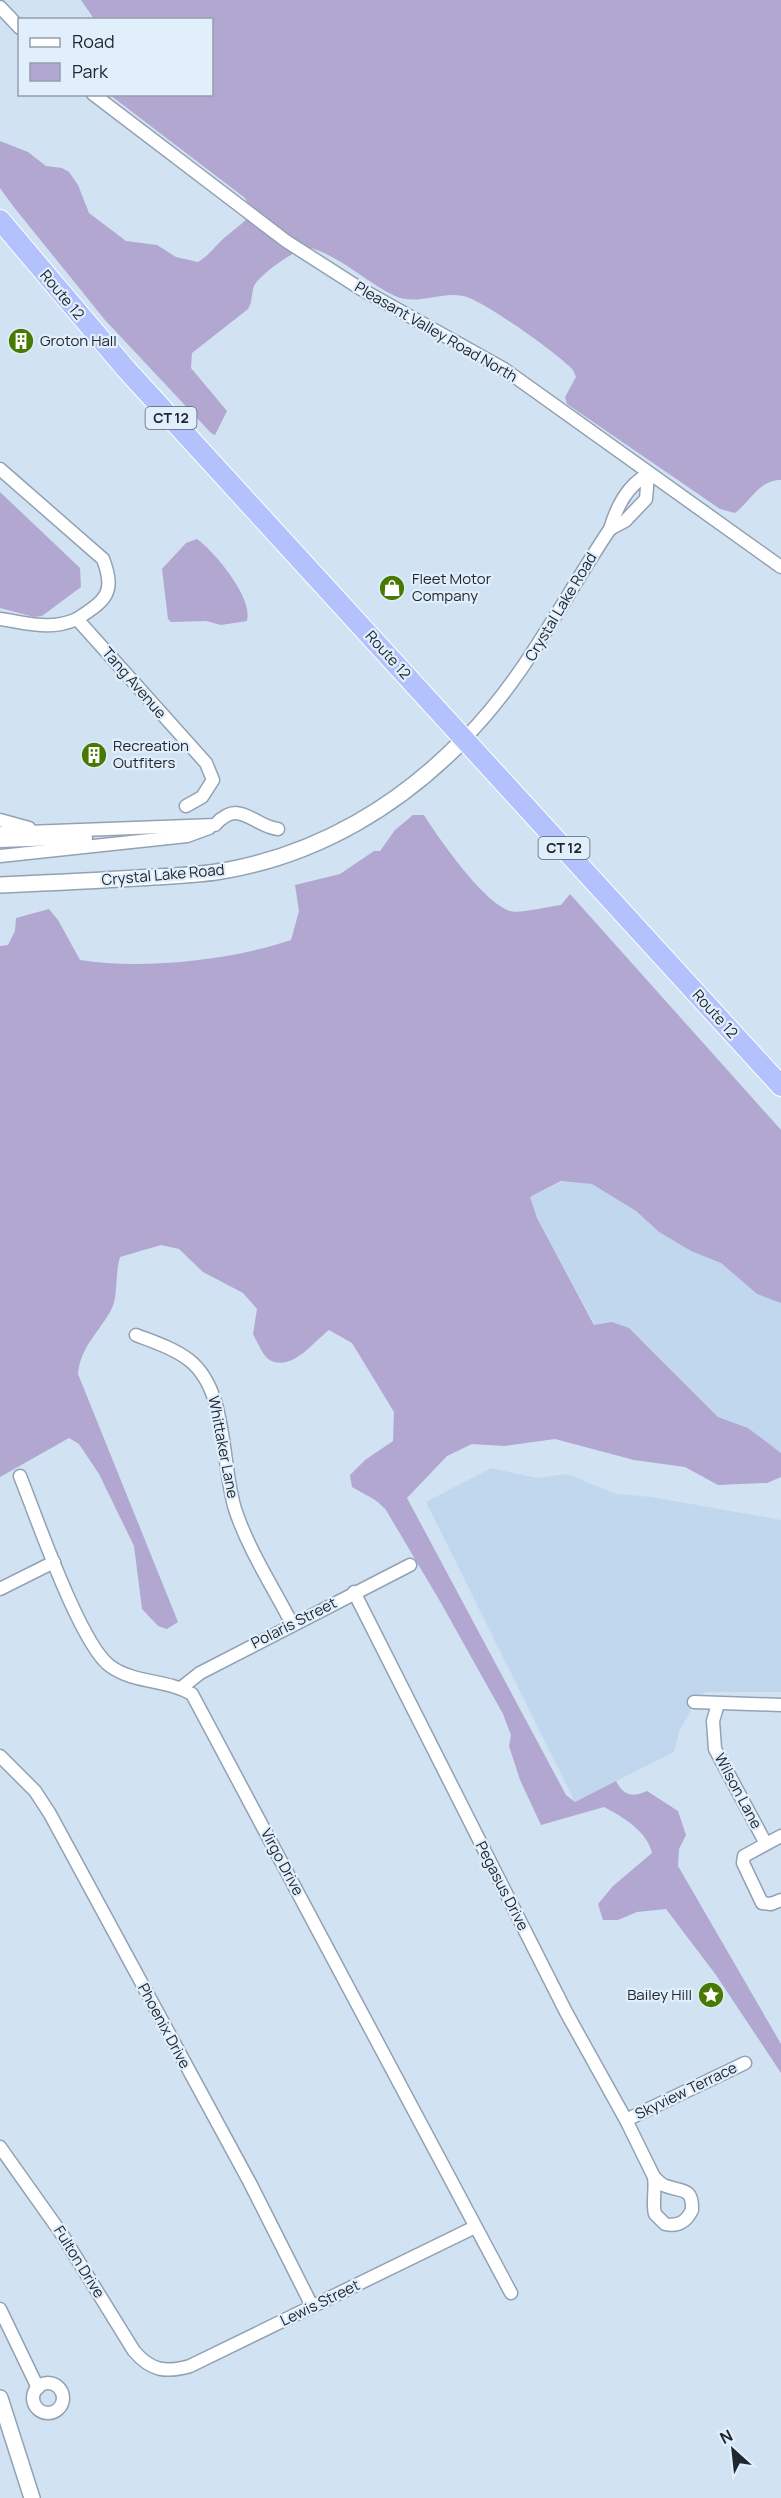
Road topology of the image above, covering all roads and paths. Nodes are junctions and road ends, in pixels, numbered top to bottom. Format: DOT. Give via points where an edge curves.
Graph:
graph roads {
  1 [pos="0,7"];
  2 [pos="18,26"];
  3 [pos="96,96"];
  4 [pos="0,220"];
  5 [pos="0,469"];
  6 [pos="648,474"];
  7 [pos="610,529"];
  8 [pos="781,567"];
  9 [pos="0,619"];
  10 [pos="78,619"];
  11 [pos="464,739"];
  12 [pos="186,806"];
  13 [pos="0,820"];
  14 [pos="215,825"];
  15 [pos="278,829"];
  16 [pos="57,830"];
  17 [pos="0,833"];
  18 [pos="0,841"];
  19 [pos="0,856"];
  20 [pos="0,885"];
  21 [pos="781,1086"];
  22 [pos="136,1335"];
  23 [pos="20,1476"];
  24 [pos="54,1562"];
  25 [pos="410,1565"];
  26 [pos="0,1589"];
  27 [pos="354,1592"];
  28 [pos="292,1624"];
  29 [pos="181,1688"];
  30 [pos="694,1702"];
  31 [pos="718,1704"];
  32 [pos="781,1705"];
  33 [pos="0,1756"];
  34 [pos="781,1836"];
  35 [pos="765,1842"];
  36 [pos="781,1899"];
  37 [pos="745,2062"];
  38 [pos="626,2120"];
  39 [pos="0,2147"];
  40 [pos="654,2177"];
  41 [pos="476,2227"];
  42 [pos="512,2293"];
  43 [pos="312,2306"];
  44 [pos="0,2309"];
  45 [pos="162,2371"];
  46 [pos="38,2388"];
  47 [pos="0,2398"];
  48 [pos="32,2498"];
  1 -- 2 [label="street"];
  3 -- 6 [label="street, Pleasant Valley Road North" via="286,241 361,289 504,369"];
  4 -- 11 [label="highway, Route 12 / CT 12" via="126,369"];
  5 -- 10 [label="street" via="103,559 111,580 106,596"];
  6 -- 7 [label="street, Crystal Lake Road" via="634,482 615,511"];
  6 -- 7 [label="street, Crystal Lake Road" via="646,499 625,521"];
  6 -- 8 [label="street, Pleasant Valley Road North"];
  7 -- 11 [label="street, Crystal Lake Road" via="526,664 488,715"];
  9 -- 10 [label="street" via="46,628"];
  10 -- 12 [label="street, Tang Avenue" via="206,763 213,780 202,797"];
  11 -- 20 [label="street, Crystal Lake Road" via="422,778 371,815 334,836 268,861 185,875"];
  11 -- 21 [label="highway, Route 12 / CT 12"];
  13 -- 16 [label="street" via="26,828"];
  14 -- 15 [label="street" via="226,816 243,813"];
  14 -- 16 [label="street"];
  14 -- 18 [label="street" via="72,840"];
  14 -- 19 [label="street" via="187,836"];
  16 -- 17 [label="street"];
  22 -- 28 [label="street, Whittaker Lane" via="167,1346 190,1360 212,1389 235,1510"];
  23 -- 24 [label="street"];
  24 -- 26 [label="street"];
  24 -- 29 [label="street" via="80,1621 108,1664 123,1674"];
  25 -- 27 [label="street, Polaris Street"];
  27 -- 28 [label="street, Polaris Street"];
  27 -- 38 [label="street, Pegasus Drive" via="566,2012"];
  28 -- 29 [label="street, Polaris Street" via="194,1676"];
  29 -- 41 [label="street, Virgo Drive" via="192,1694 198,1704"];
  30 -- 31 [label="street"];
  31 -- 32 [label="street"];
  31 -- 35 [label="street, Wilson Lane" via="713,1721 716,1749"];
  33 -- 43 [label="street, Phoenix Drive" via="50,1814"];
  34 -- 35 [label="street, Wilson Lane"];
  35 -- 36 [label="street, Wilson Lane" via="744,1856 743,1863 762,1903"];
  37 -- 38 [label="street, Skyview Terrace"];
  38 -- 40 [label="street, Pegasus Drive"];
  39 -- 45 [label="street, Fulton Drive" via="61,2233 134,2351 144,2362"];
  41 -- 42 [label="street, Virgo Drive"];
  41 -- 43 [label="street, Lewis Street"];
  43 -- 45 [label="street, Lewis Street" via="190,2366"];
  44 -- 46 [label="street"];
  47 -- 48 [label="street"];
}
